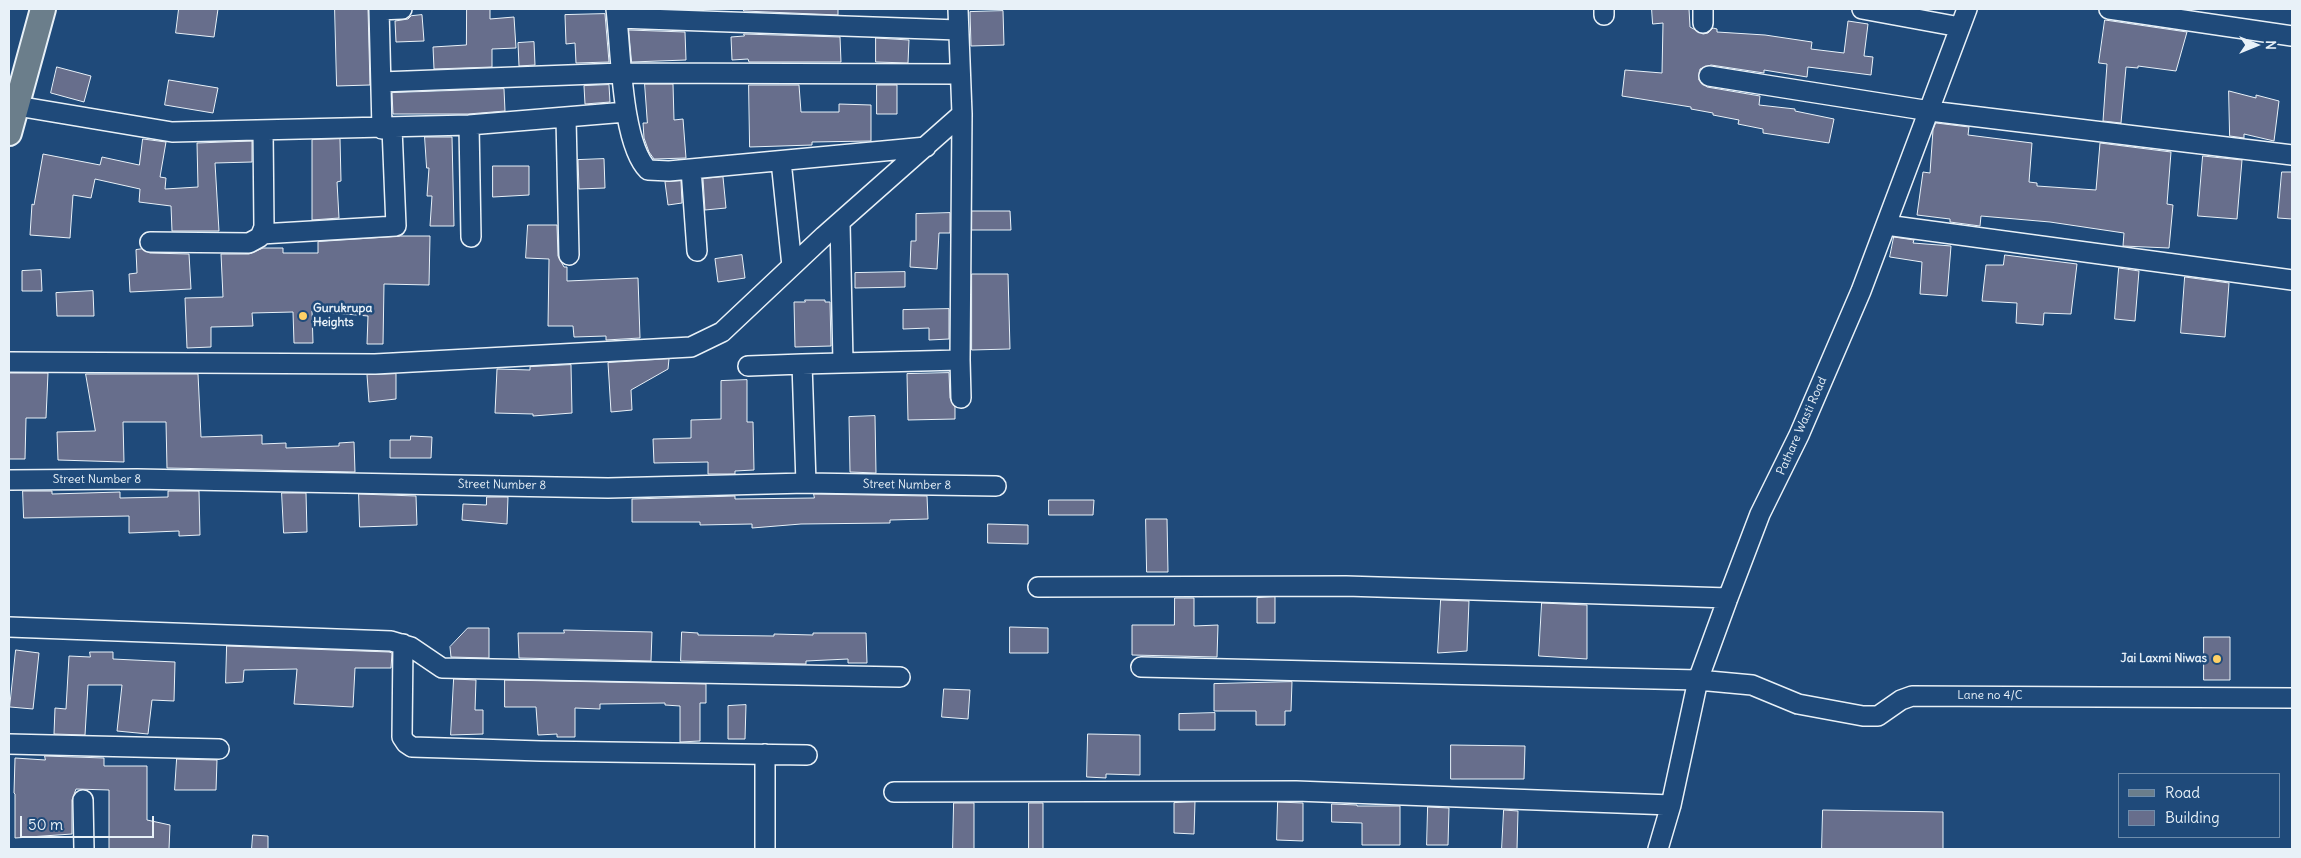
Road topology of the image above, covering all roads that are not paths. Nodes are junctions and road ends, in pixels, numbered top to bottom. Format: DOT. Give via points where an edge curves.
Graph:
graph roads {
  1 [pos="43,9"];
  2 [pos="379,9"];
  3 [pos="402,9"];
  4 [pos="958,9"];
  5 [pos="1862,9"];
  6 [pos="1967,9"];
  7 [pos="2109,9"];
  8 [pos="616,13"];
  9 [pos="1960,27"];
  10 [pos="958,30"];
  11 [pos="2292,36"];
  12 [pos="622,73"];
  13 [pos="960,74"];
  14 [pos="1709,76"];
  15 [pos="381,82"];
  16 [pos="17,106"];
  17 [pos="1930,111"];
  18 [pos="626,112"];
  19 [pos="962,114"];
  20 [pos="566,118"];
  21 [pos="469,125"];
  22 [pos="387,129"];
  23 [pos="263,131"];
  24 [pos="9,133"];
  25 [pos="926,147"];
  26 [pos="2292,155"];
  27 [pos="781,161"];
  28 [pos="692,169"];
  29 [pos="840,223"];
  30 [pos="1886,224"];
  31 [pos="261,234"];
  32 [pos="471,237"];
  33 [pos="150,242"];
  34 [pos="697,251"];
  35 [pos="569,255"];
  36 [pos="792,266"];
  37 [pos="2292,280"];
  38 [pos="960,360"];
  39 [pos="9,362"];
  40 [pos="843,362"];
  41 [pos="802,364"];
  42 [pos="748,366"];
  43 [pos="961,398"];
  44 [pos="9,480"];
  45 [pos="806,483"];
  46 [pos="996,486"];
  47 [pos="1038,587"];
  48 [pos="1728,598"];
  49 [pos="9,627"];
  50 [pos="404,644"];
  51 [pos="1141,667"];
  52 [pos="900,677"];
  53 [pos="1698,680"];
  54 [pos="2292,698"];
  55 [pos="9,744"];
  56 [pos="220,749"];
  57 [pos="765,754"];
  58 [pos="807,755"];
  59 [pos="894,792"];
  60 [pos="84,800"];
  61 [pos="1671,805"];
  62 [pos="84,849"];
  63 [pos="765,849"];
  64 [pos="1658,849"];
  1 -- 16 [label="main road"];
  2 -- 3 [label="street"];
  2 -- 15 [label="street"];
  4 -- 10 [label="street"];
  5 -- 9 [label="street"];
  6 -- 9 [label="street, Pathare Wasti Road"];
  7 -- 11 [label="street"];
  8 -- 10 [label="street"];
  8 -- 12 [label="street"];
  9 -- 17 [label="street, Pathare Wasti Road"];
  10 -- 13 [label="street"];
  12 -- 13 [label="street"];
  12 -- 15 [label="street"];
  12 -- 18 [label="street"];
  13 -- 19 [label="street"];
  14 -- 17 [label="street"];
  15 -- 22 [label="street"];
  16 -- 23 [label="street" via="172,132"];
  16 -- 24 [label="main road"];
  17 -- 26 [label="street"];
  17 -- 30 [label="street, Pathare Wasti Road"];
  18 -- 20 [label="street"];
  18 -- 28 [label="street" via="640,162 648,170"];
  19 -- 25 [label="street"];
  19 -- 38 [label="street"];
  20 -- 21 [label="street"];
  20 -- 35 [label="street"];
  21 -- 22 [label="street"];
  21 -- 32 [label="street"];
  22 -- 23 [label="street"];
  22 -- 31 [label="street" via="396,226"];
  23 -- 31 [label="street" via="264,227"];
  25 -- 27 [label="street"];
  25 -- 29 [label="street"];
  27 -- 28 [label="street"];
  27 -- 36 [label="street"];
  28 -- 34 [label="street"];
  29 -- 36 [label="street"];
  29 -- 40 [label="street"];
  30 -- 37 [label="street"];
  30 -- 48 [label="street, Pathare Wasti Road" via="1861,292 1799,435 1760,514"];
  31 -- 33 [label="street" via="249,243"];
  36 -- 39 [label="street" via="722,332 691,346 375,364"];
  38 -- 40 [label="street"];
  38 -- 43 [label="street"];
  40 -- 41 [label="street"];
  41 -- 42 [label="street"];
  41 -- 45 [label="street"];
  44 -- 45 [label="street, Street Number 8" via="137,479 608,488"];
  45 -- 46 [label="street, Street Number 8"];
  47 -- 48 [label="street" via="1346,586"];
  48 -- 53 [label="street, Pathare Wasti Road"];
  49 -- 50 [label="street"];
  50 -- 52 [label="street" via="442,668"];
  50 -- 57 [label="street" via="402,737 412,747"];
  51 -- 53 [label="street, Lane no 4/C"];
  53 -- 54 [label="street, Lane no 4/C" via="1752,685 1798,704 1863,716 1878,716 1912,696"];
  53 -- 61 [label="street, Pathare Wasti Road"];
  55 -- 56 [label="street"];
  57 -- 58 [label="street"];
  57 -- 63 [label="street"];
  59 -- 61 [label="street" via="1296,791"];
  60 -- 62 [label="street"];
  61 -- 64 [label="street, Pathare Wasti Road"];
}
